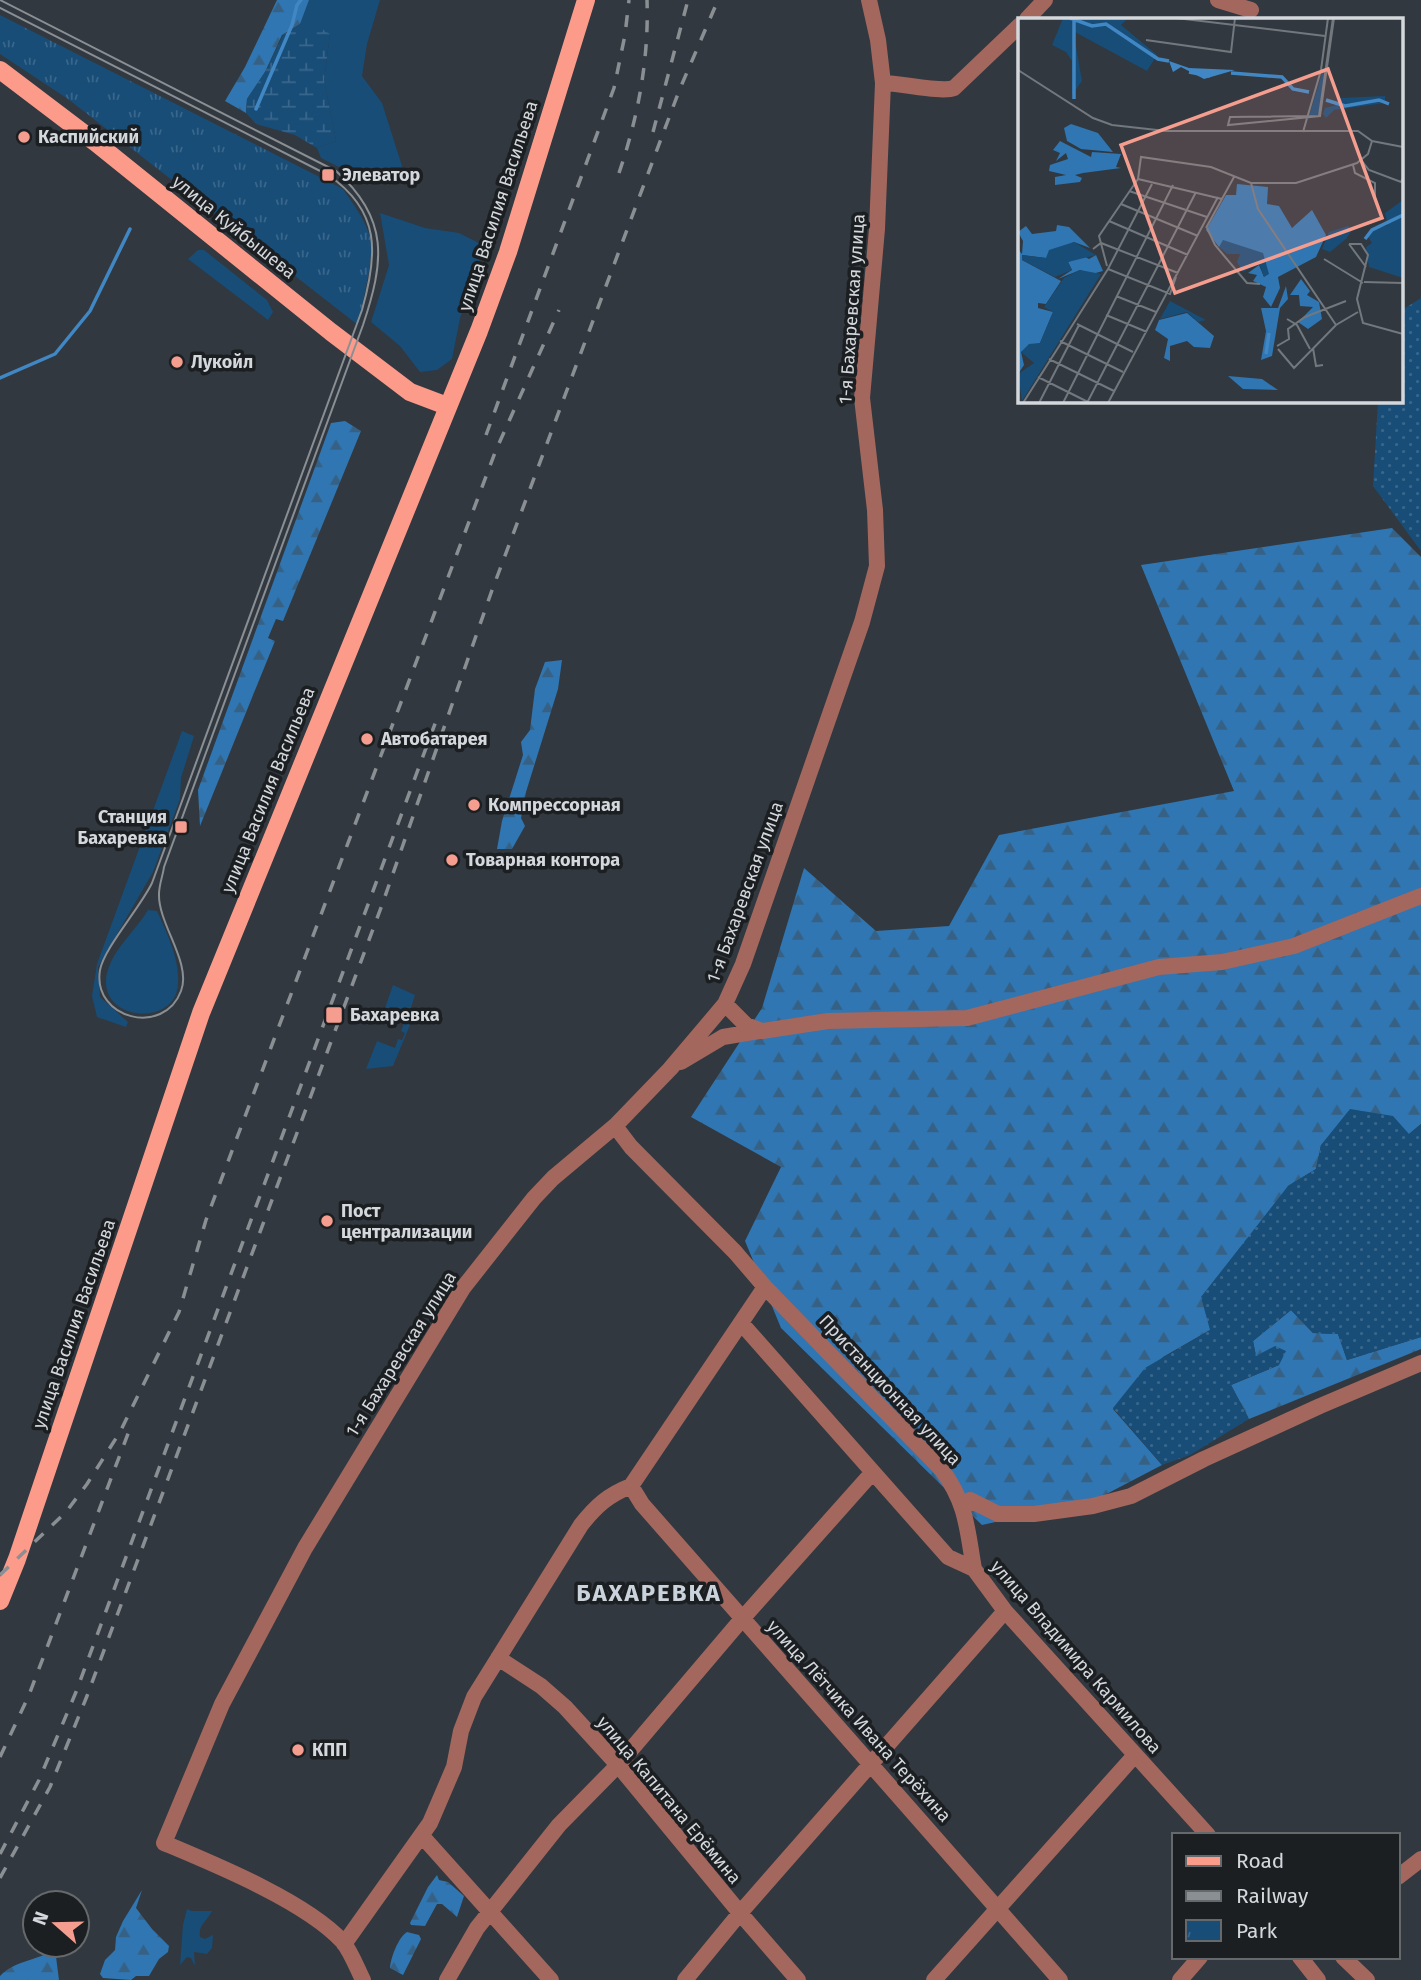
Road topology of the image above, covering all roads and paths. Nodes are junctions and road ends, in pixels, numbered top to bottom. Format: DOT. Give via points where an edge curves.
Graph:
graph roads {
  1 [pos="586,0"];
  2 [pos="869,0"];
  3 [pos="1045,0"];
  4 [pos="1218,0"];
  5 [pos="1251,10"];
  6 [pos="1028,18"];
  7 [pos="1018,27"];
  8 [pos="0,70"];
  9 [pos="883,83"];
  10 [pos="447,406"];
  11 [pos="1421,896"];
  12 [pos="725,1004"];
  13 [pos="762,1031"];
  14 [pos="670,1069"];
  15 [pos="615,1126"];
  16 [pos="765,1287"];
  17 [pos="742,1324"];
  18 [pos="1421,1363"];
  19 [pos="872,1473"];
  20 [pos="631,1486"];
  21 [pos="964,1508"];
  22 [pos="974,1569"];
  23 [pos="0,1601"];
  24 [pos="1005,1611"];
  25 [pos="741,1619"];
  26 [pos="498,1658"];
  27 [pos="1135,1755"];
  28 [pos="871,1764"];
  29 [pos="618,1765"];
  30 [pos="1206,1833"];
  31 [pos="422,1836"];
  32 [pos="1421,1859"];
  33 [pos="1400,1875"];
  34 [pos="997,1908"];
  35 [pos="490,1911"];
  36 [pos="740,1913"];
  37 [pos="344,1944"];
  38 [pos="1198,1959"];
  39 [pos="1302,1959"];
  40 [pos="1345,1959"];
  41 [pos="363,1980"];
  42 [pos="447,1980"];
  43 [pos="551,1980"];
  44 [pos="685,1980"];
  45 [pos="798,1980"];
  46 [pos="934,1980"];
  47 [pos="1060,1980"];
  48 [pos="1180,1980"];
  49 [pos="1318,1980"];
  50 [pos="1367,1980"];
  1 -- 10 [label="main road, улица Василия Васильева" via="509,252"];
  2 -- 9 [label="street, 1-я Бахаревская улица"];
  3 -- 6 [label="street"];
  4 -- 5 [label="street"];
  7 -- 9 [label="street" via="947,91"];
  8 -- 10 [label="main road, улица Куйбышева" via="410,392"];
  9 -- 12 [label="street, 1-я Бахаревская улица" via="877,229 862,398 877,566 862,622"];
  10 -- 23 [label="main road, улица Василия Васильева" via="201,1013"];
  11 -- 13 [label="street" via="1294,946 1222,962 1159,967 967,1018 828,1021"];
  12 -- 13 [label="street" via="746,1025"];
  12 -- 14 [label="street, 1-я Бахаревская улица"];
  13 -- 14 [label="street" via="723,1037"];
  14 -- 15 [label="street, 1-я Бахаревская улица"];
  15 -- 16 [label="street, Пристанционная улица"];
  15 -- 37 [label="street, 1-я Бахаревская улица" via="534,1198 463,1288 305,1548 259,1633 222,1704 164,1843 283,1900"];
  16 -- 17 [label="street"];
  16 -- 21 [label="street, Пристанционная улица" via="942,1471"];
  17 -- 19 [label="street, улица Владимира Кармилова"];
  17 -- 20 [label="street"];
  18 -- 21 [label="street" via="1203,1459 1131,1496 1034,1514 998,1514 970,1500"];
  19 -- 22 [label="street, улица Владимира Кармилова" via="948,1557"];
  19 -- 25 [label="street"];
  20 -- 25 [label="street, улица Лётчика Ивана Терёхина"];
  20 -- 26 [label="street" via="603,1500 581,1525"];
  21 -- 22 [label="street, Пристанционная улица"];
  22 -- 24 [label="street, улица Владимира Кармилова"];
  24 -- 27 [label="street, улица Владимира Кармилова"];
  24 -- 28 [label="street"];
  25 -- 28 [label="street, улица Лётчика Ивана Терёхина"];
  25 -- 29 [label="street"];
  26 -- 29 [label="street, улица Капитана Ерёмина" via="552,1695"];
  26 -- 31 [label="street" via="469,1707 447,1785"];
  27 -- 30 [label="street, улица Владимира Кармилова"];
  27 -- 34 [label="street"];
  28 -- 34 [label="street, улица Лётчика Ивана Терёхина"];
  28 -- 36 [label="street"];
  29 -- 35 [label="street" via="559,1825"];
  29 -- 36 [label="street, улица Капитана Ерёмина"];
  31 -- 35 [label="street"];
  31 -- 37 [label="street"];
  32 -- 33 [label="street"];
  34 -- 46 [label="street"];
  34 -- 47 [label="street, улица Лётчика Ивана Терёхина"];
  35 -- 42 [label="street"];
  35 -- 43 [label="street"];
  36 -- 44 [label="street"];
  36 -- 45 [label="street, улица Капитана Ерёмина"];
  37 -- 41 [label="street"];
  38 -- 48 [label="street"];
  39 -- 49 [label="street"];
  40 -- 50 [label="street"];
}
